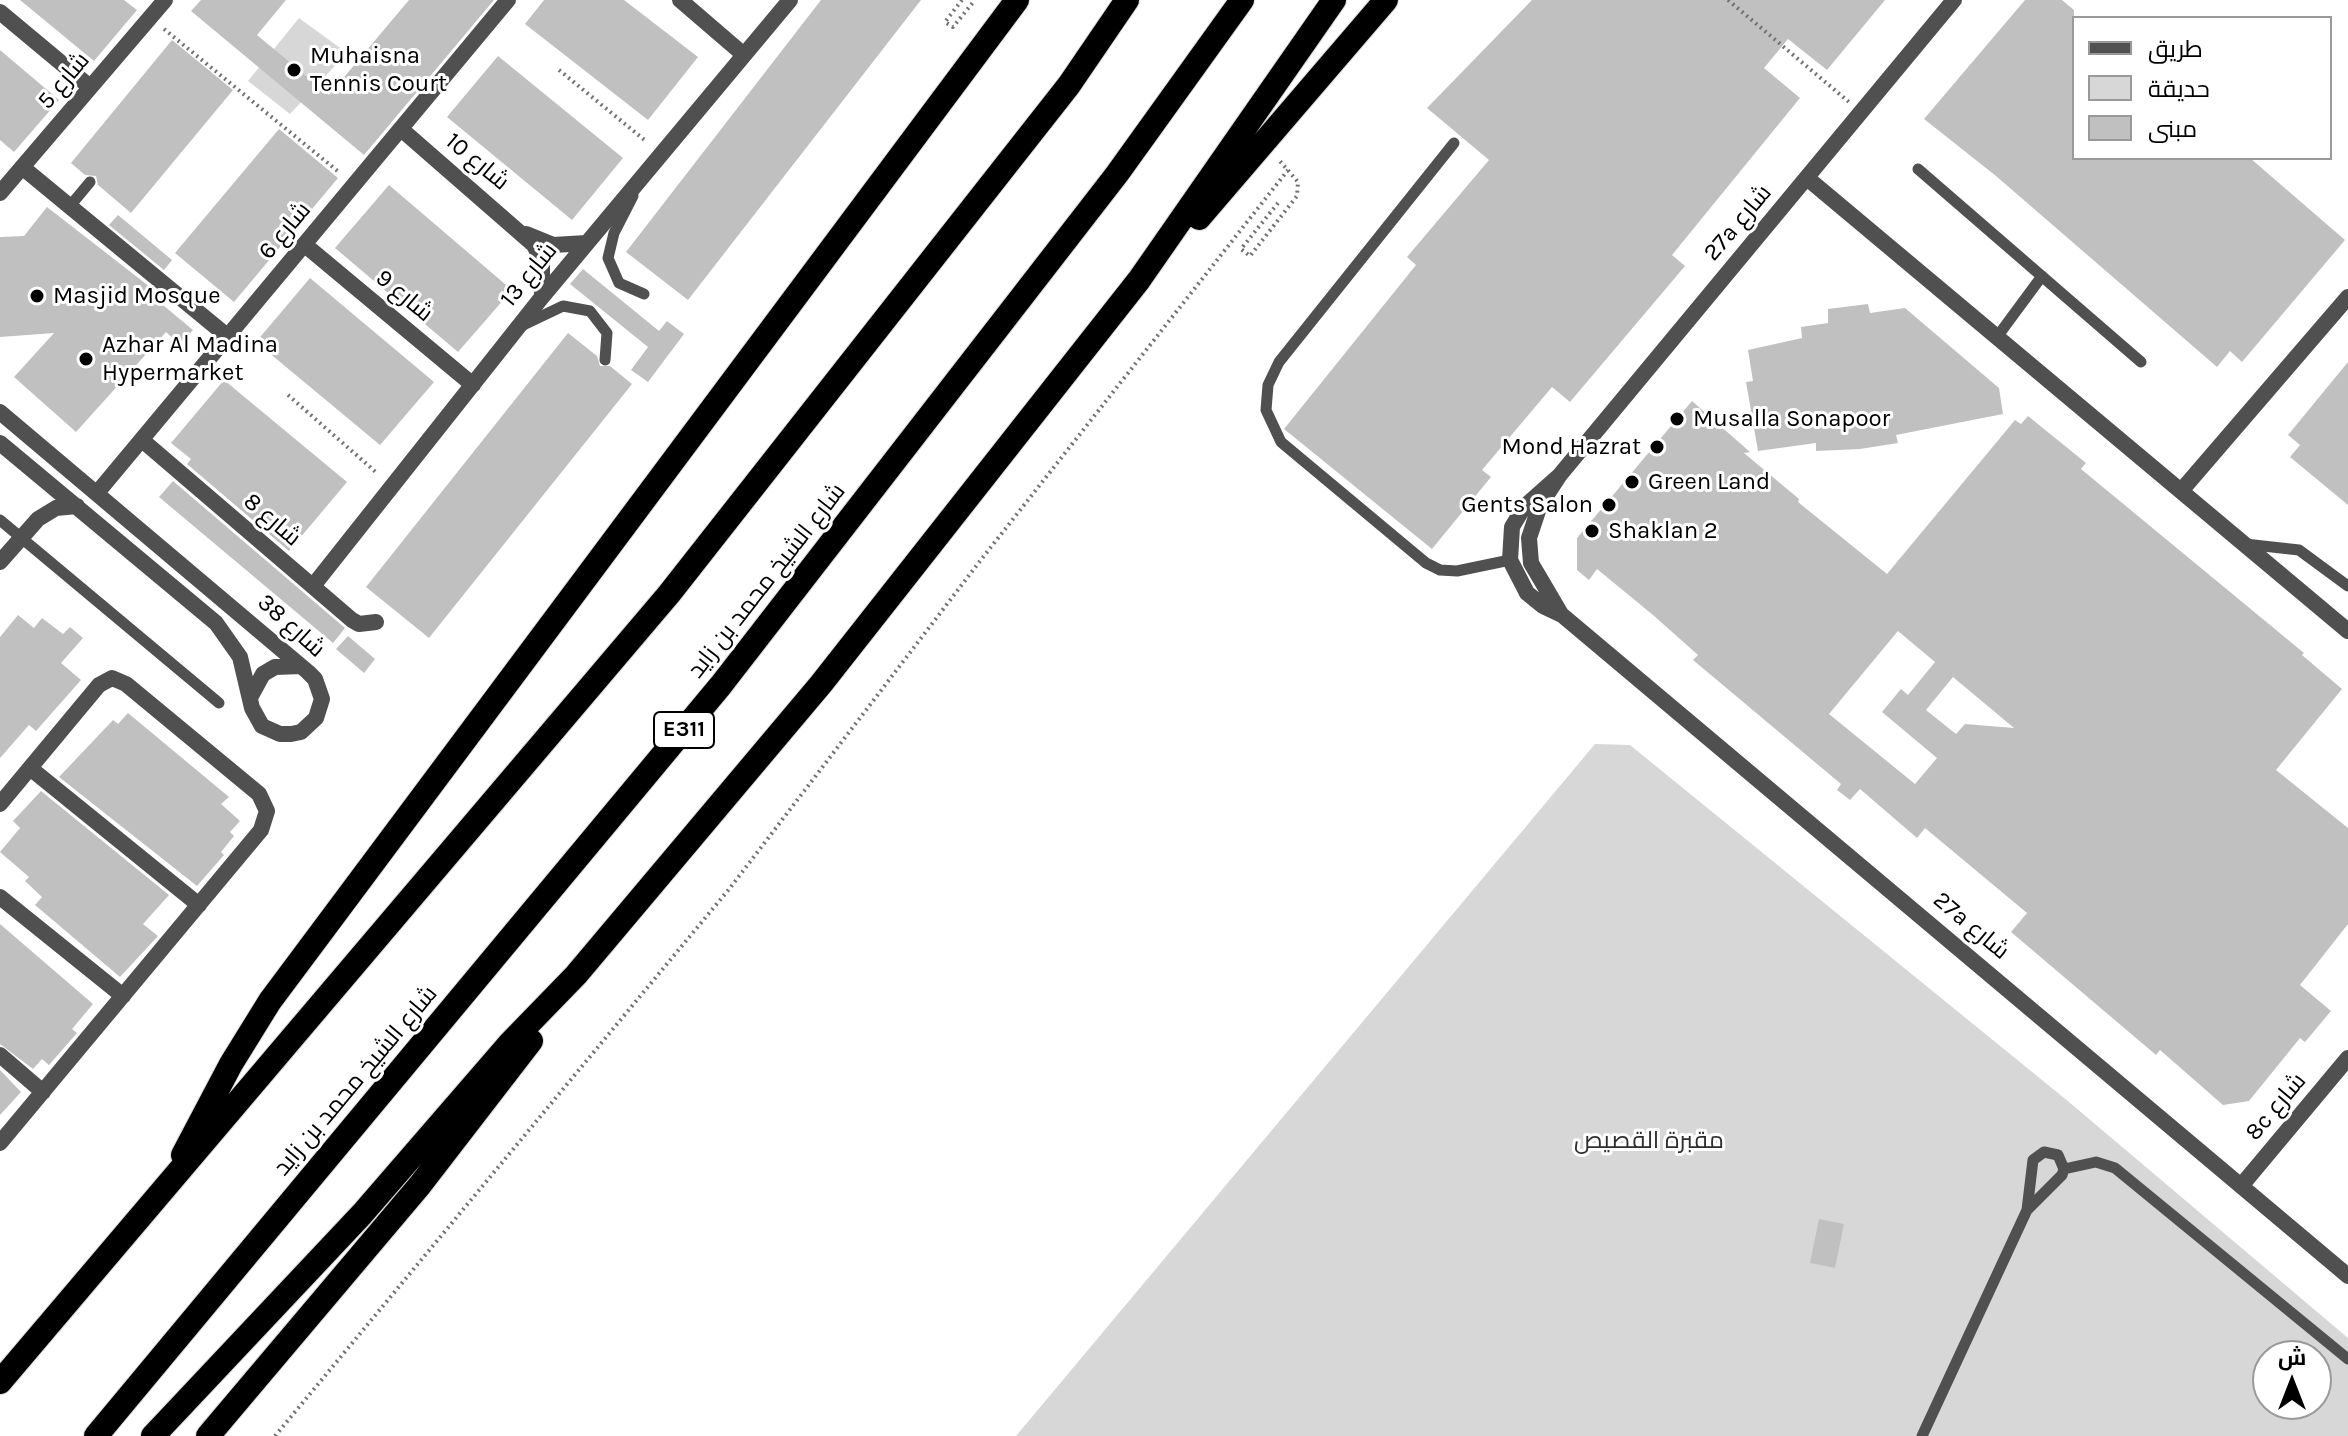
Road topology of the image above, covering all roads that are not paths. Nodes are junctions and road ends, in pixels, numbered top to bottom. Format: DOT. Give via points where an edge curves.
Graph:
graph roads {
  1 [pos="165,0"];
  2 [pos="508,0"];
  3 [pos="680,0"];
  4 [pos="790,0"];
  5 [pos="1017,0"];
  6 [pos="1127,0"];
  7 [pos="1242,0"];
  8 [pos="1334,0"];
  9 [pos="1386,0"];
  10 [pos="1954,0"];
  11 [pos="0,12"];
  12 [pos="744,55"];
  13 [pos="90,87"];
  14 [pos="401,129"];
  15 [pos="1454,143"];
  16 [pos="22,167"];
  17 [pos="1918,169"];
  18 [pos="642,177"];
  19 [pos="1807,178"];
  20 [pos="90,182"];
  21 [pos="0,193"];
  22 [pos="70,206"];
  23 [pos="521,231"];
  24 [pos="587,243"];
  25 [pos="305,245"];
  26 [pos="2042,276"];
  27 [pos="1139,280"];
  28 [pos="644,294"];
  29 [pos="542,297"];
  30 [pos="2348,297"];
  31 [pos="517,328"];
  32 [pos="227,336"];
  33 [pos="1997,337"];
  34 [pos="605,360"];
  35 [pos="2141,362"];
  36 [pos="473,385"];
  37 [pos="0,412"];
  38 [pos="142,440"];
  39 [pos="0,443"];
  40 [pos="1559,476"];
  41 [pos="43,479"];
  42 [pos="2181,491"];
  43 [pos="97,493"];
  44 [pos="77,506"];
  45 [pos="38,519"];
  46 [pos="0,520"];
  47 [pos="21,538"];
  48 [pos="2243,544"];
  49 [pos="1510,560"];
  50 [pos="0,562"];
  51 [pos="313,586"];
  52 [pos="2348,586"];
  53 [pos="1562,615"];
  54 [pos="376,622"];
  55 [pos="2348,631"];
  56 [pos="301,666"];
  57 [pos="251,698"];
  58 [pos="219,703"];
  59 [pos="30,768"];
  60 [pos="0,804"];
  61 [pos="0,897"];
  62 [pos="199,905"];
  63 [pos="576,975"];
  64 [pos="123,996"];
  65 [pos="0,1055"];
  66 [pos="2348,1058"];
  67 [pos="43,1092"];
  68 [pos="0,1143"];
  69 [pos="2064,1169"];
  70 [pos="2241,1186"];
  71 [pos="165,1191"];
  72 [pos="2027,1210"];
  73 [pos="2348,1276"];
  74 [pos="2348,1359"];
  75 [pos="0,1382"];
  76 [pos="96,1436"];
  77 [pos="153,1436"];
  78 [pos="208,1436"];
  79 [pos="1922,1436"];
  1 -- 13 [label="street, شارع 5"];
  2 -- 14 [label="street, شارع 6"];
  3 -- 12 [label="street"];
  4 -- 12 [label="street, شارع 13"];
  5 -- 71 [label="highway" via="270,1001"];
  6 -- 71 [label="highway" via="1069,85 669,594"];
  7 -- 76 [label="highway, شارع الشيخ محمد بن زايد / E311" via="1061,248 721,685"];
  8 -- 27 [label="highway"];
  9 -- 27 [label="highway"];
  10 -- 19 [label="street, 27a شارع"];
  11 -- 13 [label="street"];
  12 -- 18 [label="street, شارع 13"];
  13 -- 16 [label="street, شارع 5"];
  14 -- 23 [label="street, شارع 10"];
  14 -- 25 [label="street, شارع 6"];
  15 -- 49 [label="lane" via="1279,362 1268,385 1266,410 1281,442 1426,563 1457,571"];
  16 -- 21 [label="street, شارع 5"];
  16 -- 22 [label="street"];
  17 -- 26 [label="lane"];
  18 -- 24 [label="street, شارع 13"];
  18 -- 28 [label="lane" via="614,233 608,258 619,283"];
  19 -- 33 [label="street"];
  19 -- 40 [label="street, 27a شارع"];
  20 -- 22 [label="lane"];
  22 -- 32 [label="street"];
  23 -- 24 [label="street, شارع 10" via="553,245"];
  23 -- 29 [label="street, شارع 10" via="542,261"];
  24 -- 29 [label="street, شارع 13"];
  25 -- 32 [label="street, شارع 6"];
  25 -- 36 [label="street, شارع 9"];
  26 -- 33 [label="lane"];
  26 -- 35 [label="lane"];
  27 -- 63 [label="highway" via="821,684"];
  29 -- 31 [label="street, شارع 13"];
  30 -- 42 [label="street"];
  31 -- 34 [label="lane" via="563,306 577,306 600,320 607,333"];
  31 -- 36 [label="street, شارع 13"];
  32 -- 38 [label="street, شارع 6"];
  33 -- 42 [label="street"];
  36 -- 51 [label="street, شارع 13"];
  37 -- 43 [label="street, شارع 38"];
  38 -- 43 [label="street, شارع 6"];
  38 -- 51 [label="street, شارع 8"];
  39 -- 41 [label="street, شارع 38"];
  40 -- 49 [label="street, 27a شارع" via="1517,516 1509,538"];
  40 -- 53 [label="street, 27a شارع" via="1532,524 1529,552 1535,575"];
  41 -- 44 [label="street, شارع 38"];
  41 -- 45 [label="street"];
  42 -- 48 [label="street"];
  43 -- 56 [label="street, شارع 38"];
  44 -- 45 [label="street" via="56,508"];
  44 -- 57 [label="street, شارع 38" via="216,623 240,657"];
  45 -- 47 [label="street"];
  46 -- 47 [label="lane"];
  47 -- 50 [label="street"];
  47 -- 58 [label="lane"];
  48 -- 52 [label="lane" via="2299,550"];
  48 -- 55 [label="street"];
  49 -- 53 [label="street, 27a شارع" via="1527,593"];
  51 -- 54 [label="street, شارع 8" via="359,624"];
  53 -- 70 [label="street, 27a شارع"];
  56 -- 57 [label="street" via="288,664 263,674"];
  56 -- 57 [label="street, شارع 38" via="315,679 322,699 316,718 301,732 280,734 262,726"];
  59 -- 60 [label="street"];
  59 -- 62 [label="street"];
  59 -- 62 [label="street" via="99,685 112,678 126,684 265,802 261,830"];
  61 -- 64 [label="street"];
  62 -- 64 [label="street"];
  63 -- 77 [label="highway"];
  63 -- 78 [label="highway" via="420,1185"];
  64 -- 67 [label="street"];
  65 -- 67 [label="street"];
  66 -- 70 [label="street, 8c شارع"];
  67 -- 68 [label="street"];
  69 -- 72 [label="lane"];
  69 -- 72 [label="lane" via="2052,1152 2033,1160"];
  69 -- 74 [label="lane" via="2096,1162 2115,1168"];
  70 -- 73 [label="street, 27a شارع"];
  71 -- 75 [label="highway"];
  72 -- 79 [label="lane"];
}
